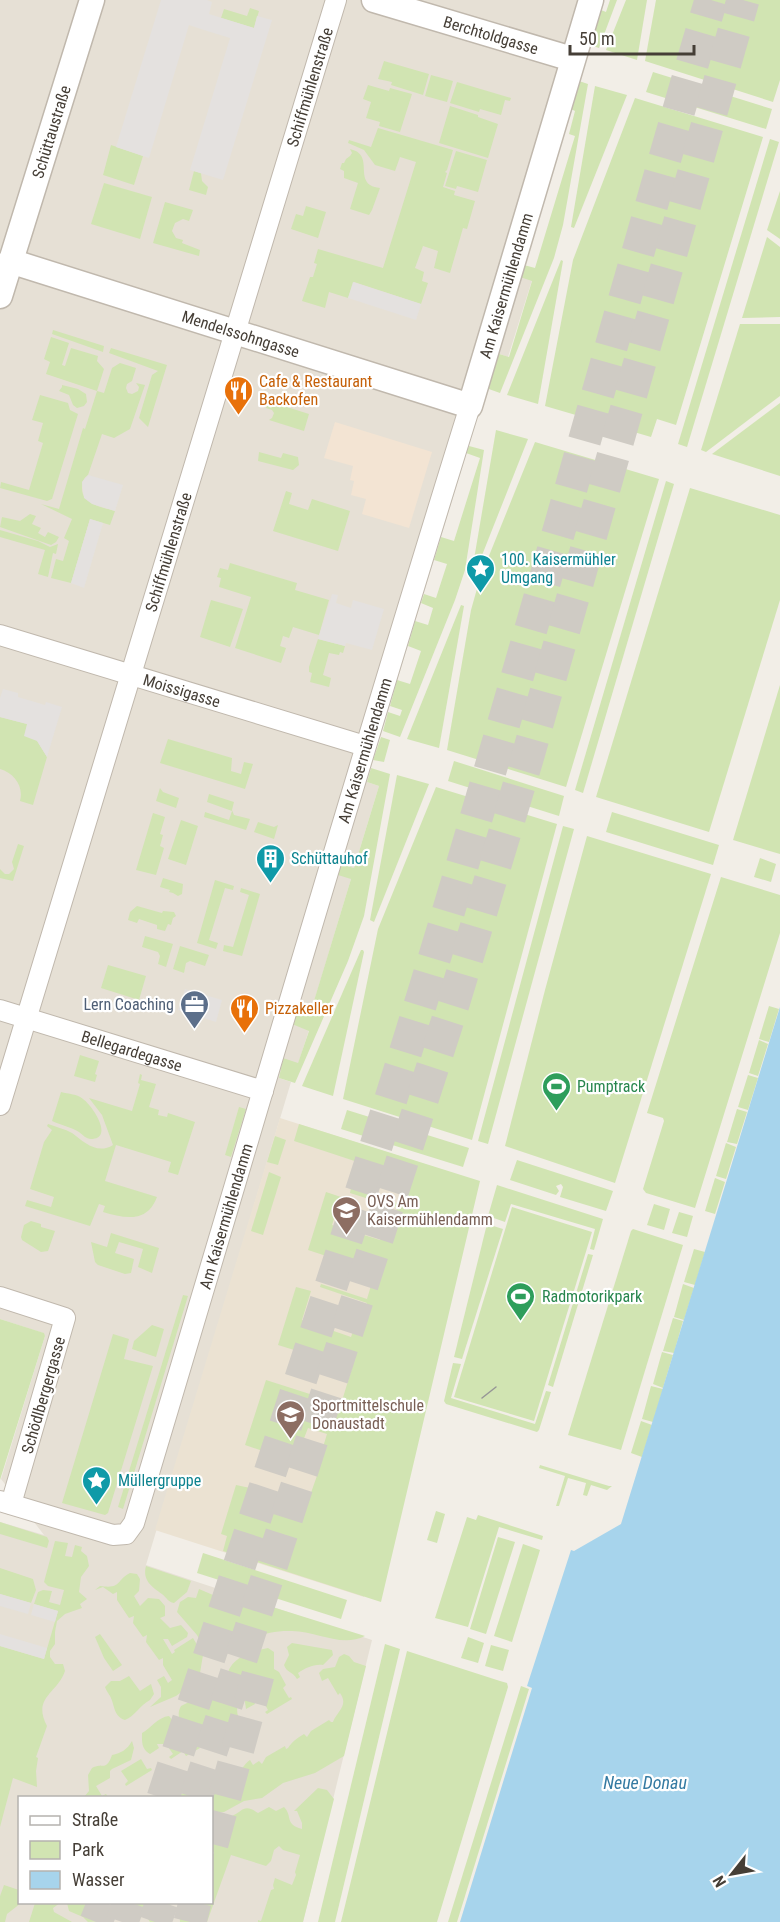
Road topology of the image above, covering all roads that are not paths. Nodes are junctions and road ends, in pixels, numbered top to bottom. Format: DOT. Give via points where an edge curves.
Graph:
graph roads {
  1 [pos="92,0"];
  2 [pos="336,0"];
  3 [pos="374,0"];
  4 [pos="591,0"];
  5 [pos="573,59"];
  6 [pos="5,260"];
  7 [pos="0,296"];
  8 [pos="236,332"];
  9 [pos="470,406"];
  10 [pos="0,636"];
  11 [pos="129,676"];
  12 [pos="365,746"];
  13 [pos="0,1010"];
  14 [pos="27,1018"];
  15 [pos="263,1091"];
  16 [pos="0,1105"];
  17 [pos="0,1297"];
  18 [pos="6,1503"];
  1 -- 6 [label="street, Schüttaustraße"];
  2 -- 8 [label="street, Schiffmühlenstraße"];
  3 -- 5 [label="street, Berchtoldgasse"];
  4 -- 5 [label="street, Am Kaisermühlendamm"];
  5 -- 9 [label="street, Am Kaisermühlendamm"];
  6 -- 7 [label="street, Schüttaustraße"];
  6 -- 8 [label="street, Mendelssohngasse"];
  8 -- 9 [label="street, Mendelssohngasse"];
  8 -- 11 [label="street, Schiffmühlenstraße"];
  9 -- 12 [label="street, Am Kaisermühlendamm"];
  10 -- 11 [label="street, Moissigasse"];
  11 -- 12 [label="street, Moissigasse"];
  11 -- 14 [label="street, Schiffmühlenstraße"];
  12 -- 15 [label="street, Am Kaisermühlendamm"];
  13 -- 14 [label="street, Bellegardegasse"];
  14 -- 15 [label="street, Bellegardegasse"];
  14 -- 16 [label="street, Schiffmühlenstraße"];
  15 -- 18 [label="street, Am Kaisermühlendamm" via="134,1523 123,1534 113,1535"];
  17 -- 18 [label="street, Schödlbergergasse" via="65,1318"];
}
